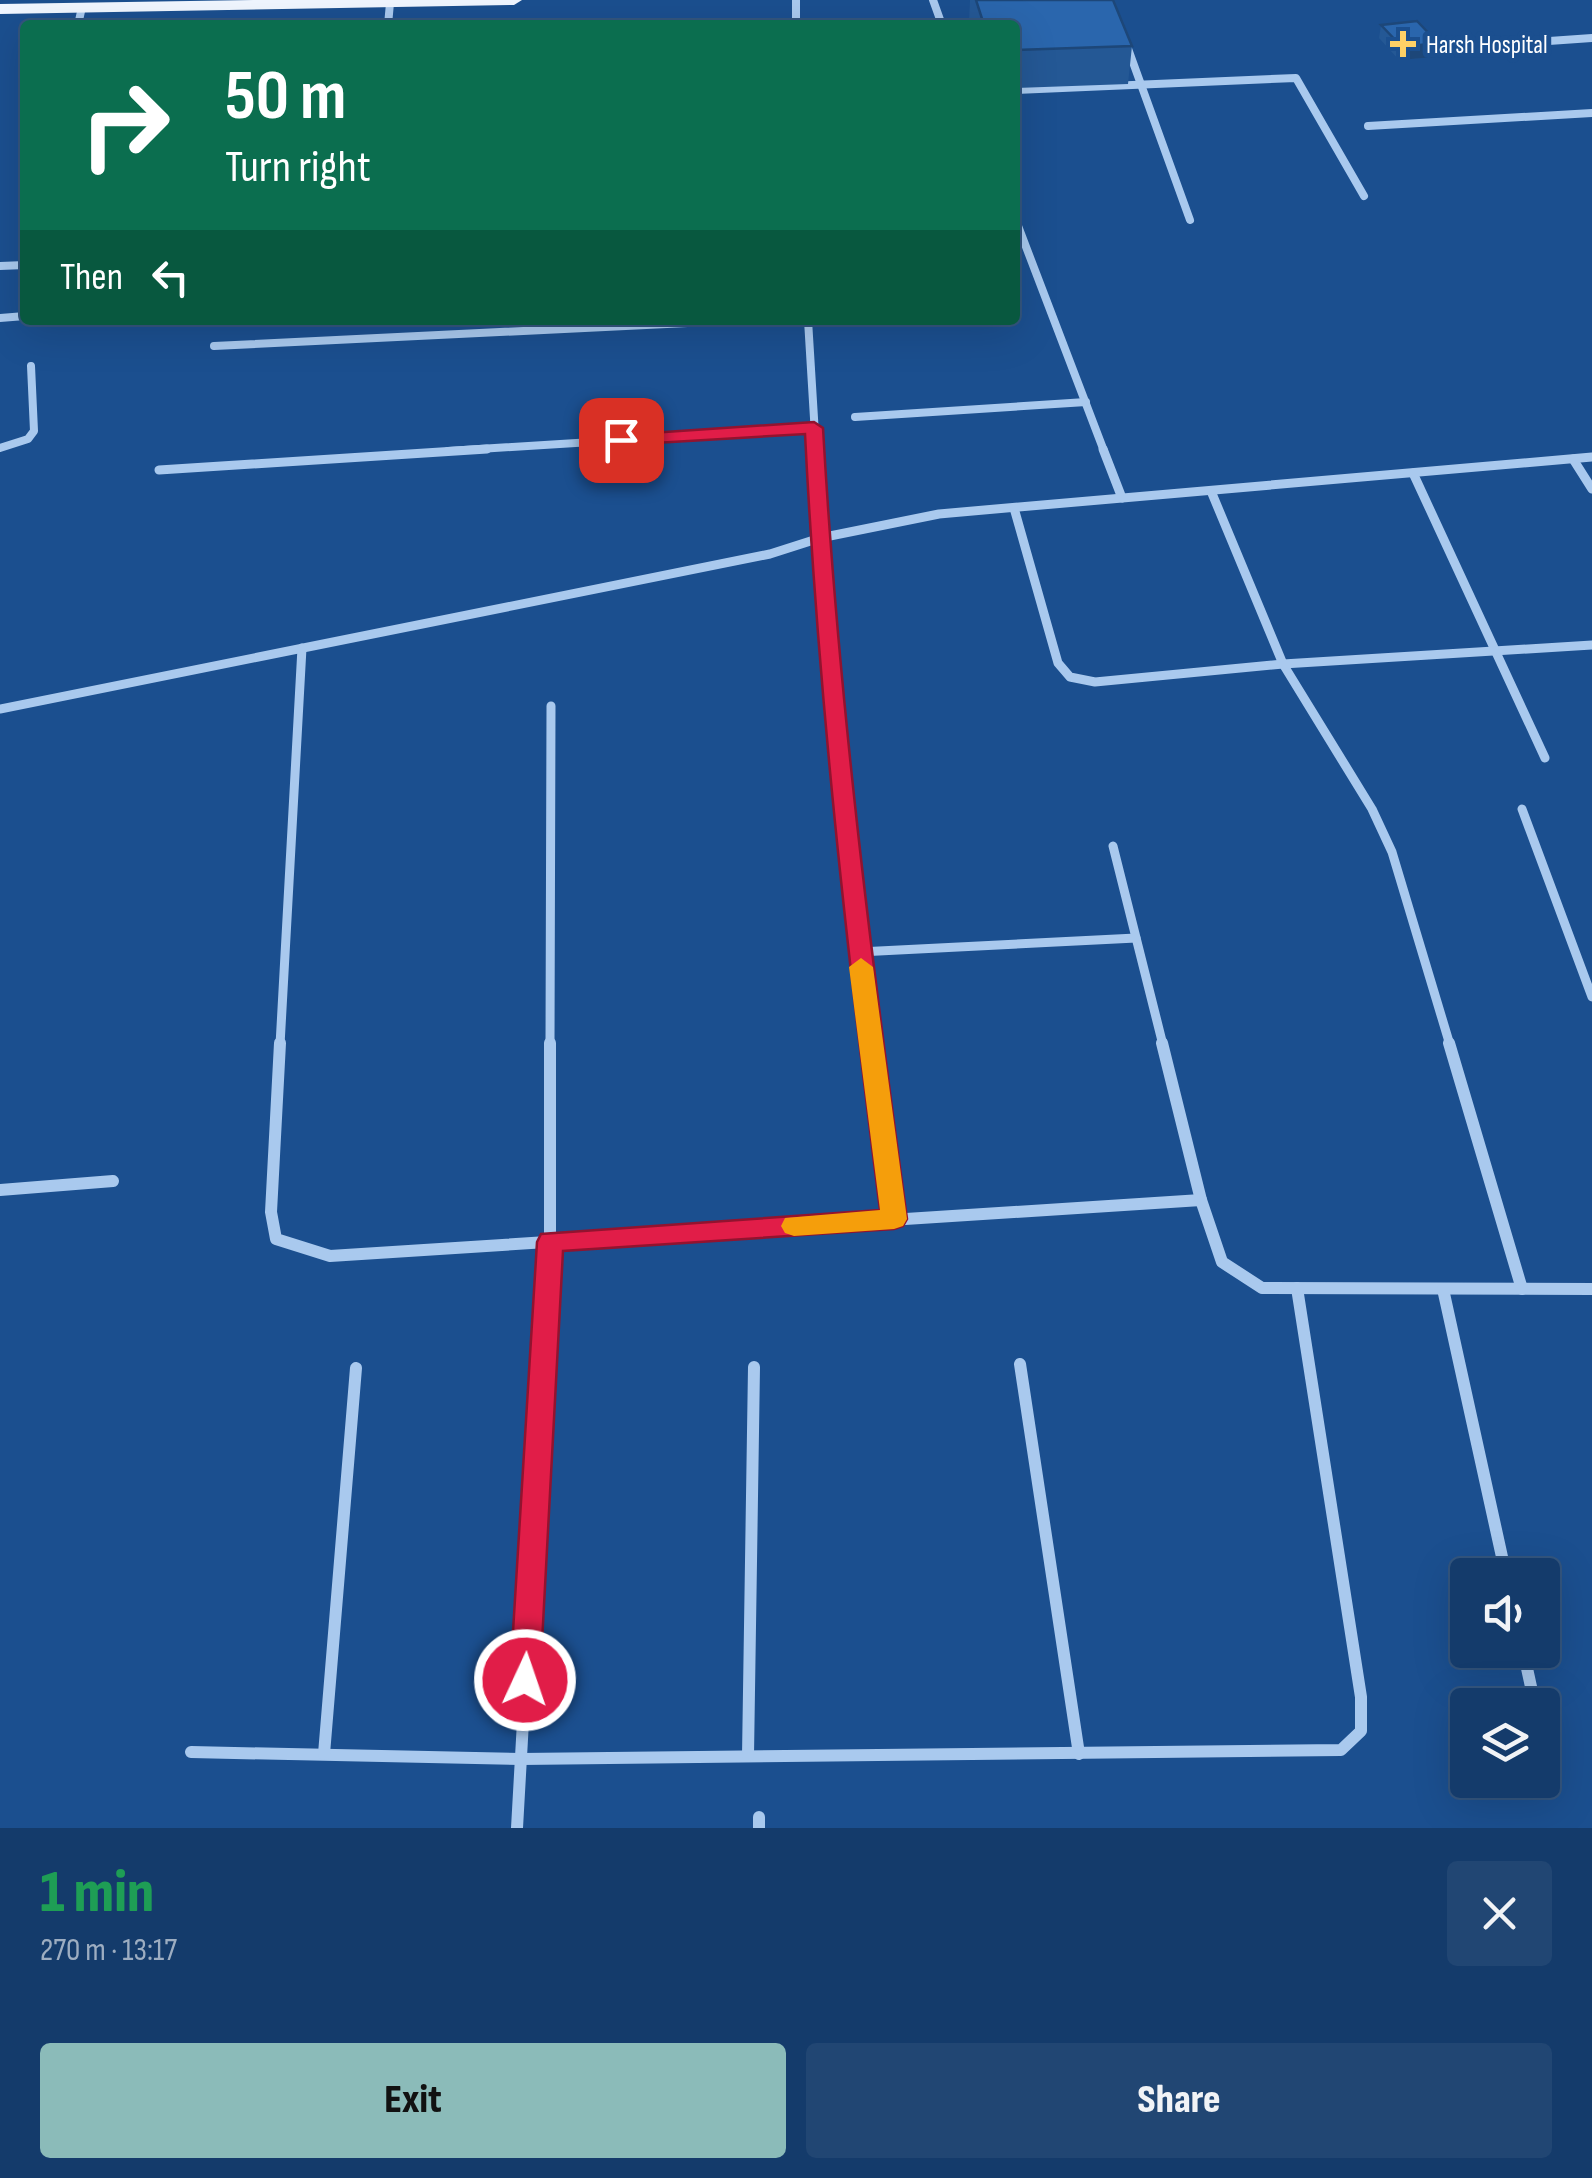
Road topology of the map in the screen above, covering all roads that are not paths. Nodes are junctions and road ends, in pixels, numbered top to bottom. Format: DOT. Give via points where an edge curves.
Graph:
graph roads {
  1 [pos="514,0"];
  2 [pos="390,2"];
  3 [pos="82,7"];
  4 [pos="0,10"];
  5 [pos="79,20"];
  6 [pos="388,20"];
  7 [pos="1122,35"];
  8 [pos="1592,38"];
  9 [pos="1434,49"];
  10 [pos="1144,87"];
  11 [pos="1020,90"];
  12 [pos="1592,113"];
  13 [pos="1368,126"];
  14 [pos="1364,196"];
  15 [pos="1190,220"];
  16 [pos="1020,231"];
  17 [pos="646,325"];
  18 [pos="808,325"];
  19 [pos="214,346"];
  20 [pos="31,366"];
  21 [pos="1086,402"];
  22 [pos="855,417"];
  23 [pos="814,428"];
  24 [pos="0,448"];
  25 [pos="1592,457"];
  26 [pos="1573,459"];
  27 [pos="160,470"];
  28 [pos="1413,473"];
  29 [pos="1592,489"];
  30 [pos="1211,490"];
  31 [pos="1122,498"];
  32 [pos="1014,508"];
  33 [pos="820,538"];
  34 [pos="1592,645"];
  35 [pos="302,648"];
  36 [pos="1496,651"];
  37 [pos="1284,664"];
  38 [pos="551,706"];
  39 [pos="0,709"];
  40 [pos="1545,758"];
  41 [pos="1522,809"];
  42 [pos="1113,846"];
  43 [pos="1136,938"];
  44 [pos="859,952"];
  45 [pos="1592,997"];
  46 [pos="113,1182"];
  47 [pos="0,1190"];
  48 [pos="1201,1200"];
  49 [pos="894,1219"];
  50 [pos="550,1242"];
  51 [pos="1297,1288"];
  52 [pos="1443,1289"];
  53 [pos="1522,1289"];
  54 [pos="1592,1290"];
  55 [pos="1020,1364"];
  56 [pos="754,1367"];
  57 [pos="356,1368"];
  58 [pos="1502,1558"];
  59 [pos="190,1752"];
  60 [pos="324,1754"];
  61 [pos="1079,1754"];
  62 [pos="748,1756"];
  63 [pos="521,1759"];
  64 [pos="517,1828"];
  1 -- 2 [label="main road"];
  2 -- 3 [label="main road"];
  2 -- 6 [label="street"];
  3 -- 4 [label="main road"];
  3 -- 5 [label="street"];
  7 -- 10 [label="street"];
  8 -- 9 [label="street"];
  10 -- 11 [label="street"];
  10 -- 14 [label="street" via="1296,78"];
  10 -- 15 [label="street"];
  12 -- 13 [label="street"];
  16 -- 21 [label="street"];
  17 -- 19 [label="street"];
  18 -- 23 [label="street"];
  20 -- 24 [label="street" via="34,430 28,439"];
  21 -- 22 [label="street"];
  21 -- 31 [label="street"];
  23 -- 27 [label="street"];
  23 -- 33 [label="street"];
  25 -- 26 [label="street"];
  26 -- 28 [label="street"];
  26 -- 29 [label="street"];
  28 -- 30 [label="street"];
  28 -- 36 [label="street"];
  30 -- 31 [label="street"];
  30 -- 37 [label="street"];
  31 -- 32 [label="street"];
  32 -- 33 [label="street" via="940,514"];
  32 -- 37 [label="street" via="1058,662 1070,677 1096,682"];
  33 -- 35 [label="street" via="770,554"];
  33 -- 44 [label="street"];
  34 -- 36 [label="street"];
  35 -- 39 [label="street"];
  35 -- 50 [label="street" via="270,1212 276,1239 330,1256"];
  36 -- 37 [label="street"];
  36 -- 40 [label="street"];
  37 -- 53 [label="street" via="1392,852"];
  38 -- 50 [label="street"];
  41 -- 45 [label="street"];
  42 -- 43 [label="street"];
  43 -- 44 [label="street"];
  43 -- 48 [label="street"];
  44 -- 49 [label="street"];
  46 -- 47 [label="street"];
  48 -- 49 [label="street"];
  48 -- 51 [label="street" via="1222,1262 1262,1288"];
  49 -- 50 [label="street"];
  50 -- 63 [label="street"];
  51 -- 52 [label="street"];
  51 -- 61 [label="street" via="1361,1731 1341,1750"];
  52 -- 53 [label="street"];
  52 -- 58 [label="street"];
  53 -- 54 [label="street"];
  55 -- 61 [label="street"];
  56 -- 62 [label="street"];
  57 -- 60 [label="street"];
  59 -- 60 [label="street"];
  60 -- 63 [label="street"];
  61 -- 62 [label="street"];
  62 -- 63 [label="street"];
  63 -- 64 [label="street"];
}
